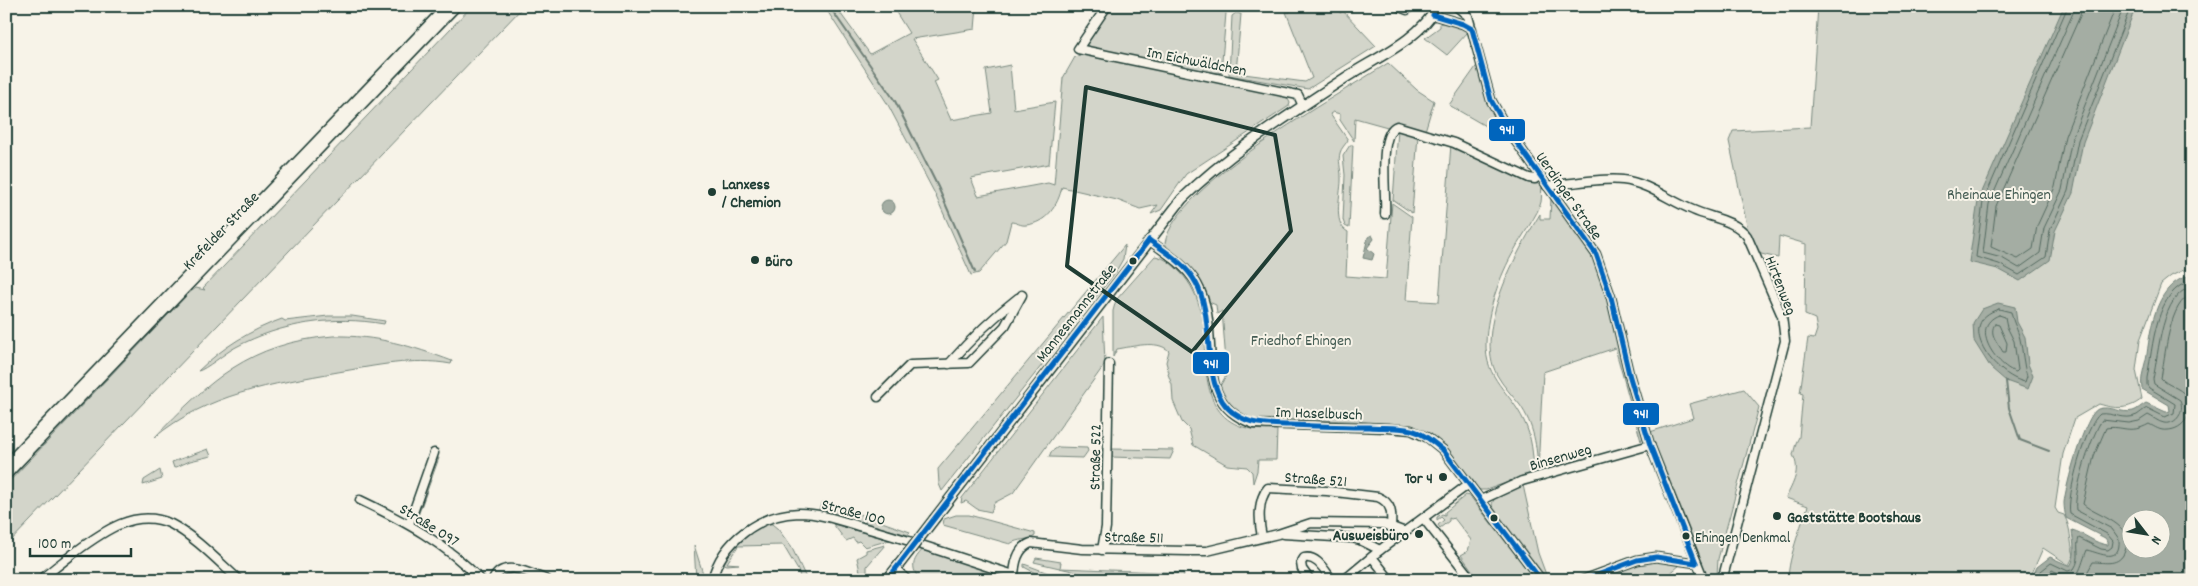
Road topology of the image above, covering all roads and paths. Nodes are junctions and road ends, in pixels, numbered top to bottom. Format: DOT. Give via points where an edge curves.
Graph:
graph roads {
  1 [pos="447,6"];
  2 [pos="456,6"];
  3 [pos="1107,6"];
  4 [pos="1397,6"];
  5 [pos="1438,6"];
  6 [pos="1456,6"];
  7 [pos="1407,10"];
  8 [pos="1432,15"];
  9 [pos="1472,29"];
  10 [pos="1303,106"];
  11 [pos="1540,175"];
  12 [pos="1547,186"];
  13 [pos="1385,214"];
  14 [pos="1149,240"];
  15 [pos="949,364"];
  16 [pos="1109,364"];
  17 [pos="878,397"];
  18 [pos="1650,445"];
  19 [pos="434,453"];
  20 [pos="6,465"];
  21 [pos="6,475"];
  22 [pos="1469,484"];
  23 [pos="360,500"];
  24 [pos="1481,500"];
  25 [pos="1424,519"];
  26 [pos="409,524"];
  27 [pos="1391,527"];
  28 [pos="1405,532"];
  29 [pos="1278,534"];
  30 [pos="1262,538"];
  31 [pos="1102,550"];
  32 [pos="1380,550"];
  33 [pos="1372,558"];
  34 [pos="1696,563"];
  35 [pos="893,576"];
  36 [pos="1014,577"];
  37 [pos="41,580"];
  38 [pos="239,580"];
  39 [pos="481,580"];
  40 [pos="493,580"];
  41 [pos="547,580"];
  42 [pos="712,580"];
  43 [pos="907,580"];
  44 [pos="1310,580"];
  45 [pos="1332,580"];
  46 [pos="1344,580"];
  47 [pos="1390,580"];
  48 [pos="1472,580"];
  49 [pos="1541,580"];
  50 [pos="1583,580"];
  51 [pos="1704,580"];
  52 [pos="1719,580"];
  1 -- 20 [label="main road, Krefelder Straße"];
  2 -- 21 [label="main road, Krefelder Straße"];
  3 -- 10 [label="street, Im Eichwäldchen" via="1078,49 1298,95"];
  4 -- 7 [label="street"];
  5 -- 8 [label="main road, Mannesmannstraße"];
  6 -- 9 [label="street, Uerdinger Straße" via="1468,16"];
  8 -- 9 [label="street"];
  8 -- 10 [label="main road, Mannesmannstraße" via="1414,36"];
  9 -- 11 [label="street, Uerdinger Straße" via="1491,100 1507,130"];
  10 -- 14 [label="main road, Mannesmannstraße" via="1211,170 1182,198"];
  11 -- 12 [label="street, Uerdinger Straße"];
  11 -- 13 [label="street" via="1535,179 1529,178 1454,143 1397,126 1388,135"];
  12 -- 18 [label="street, Uerdinger Straße" via="1596,254 1612,298 1629,374"];
  12 -- 52 [label="street, Hirtenweg" via="1622,179 1636,182 1692,210 1727,222 1748,236 1782,316 1785,341 1724,573"];
  14 -- 22 [label="street, Im Haselbusch" via="1182,266 1197,284 1207,308 1214,387 1225,408 1238,419 1254,424 1411,430 1443,450"];
  14 -- 35 [label="main road, Mannesmannstraße, bridge"];
  15 -- 15 [label="street" via="969,363 1004,326 1022,295 983,328"];
  15 -- 17 [label="street" via="910,365"];
  16 -- 31 [label="street, Straße 522" via="1106,527"];
  18 -- 24 [label="street, Binsenweg" via="1522,482"];
  18 -- 34 [label="street, Uerdinger Straße"];
  19 -- 26 [label="street"];
  22 -- 24 [label="street, Im Haselbusch"];
  22 -- 25 [label="street"];
  23 -- 26 [label="street, Straße 097"];
  24 -- 49 [label="street, Im Haselbusch"];
  25 -- 28 [label="street"];
  25 -- 48 [label="street"];
  26 -- 39 [label="street, Straße 097" via="451,552"];
  27 -- 28 [label="street, Straße 511"];
  27 -- 29 [label="street, Straße 511" via="1384,524 1312,523"];
  27 -- 30 [label="street, Straße 521" via="1391,509 1378,497 1268,488 1263,493 1259,525"];
  28 -- 32 [label="street"];
  29 -- 30 [label="street, Straße 511"];
  29 -- 32 [label="street, Straße 511" via="1351,538"];
  30 -- 31 [label="street, Straße 511" via="1207,550"];
  31 -- 36 [label="street, Straße 511" via="1026,544 1019,553"];
  32 -- 33 [label="street"];
  33 -- 46 [label="street"];
  33 -- 47 [label="street"];
  34 -- 50 [label="street" via="1656,557 1637,560"];
  34 -- 51 [label="street, Uerdinger Straße"];
  35 -- 43 [label="street"];
  36 -- 42 [label="street, Straße 100" via="928,545 800,513 757,523 730,546"];
  37 -- 38 [label="street" via="99,534 124,522 147,518 170,524 207,550"];
  40 -- 41 [label="street" via="499,571 510,568"];
  44 -- 45 [label="street" via="1301,564 1304,558 1310,557"];
}
